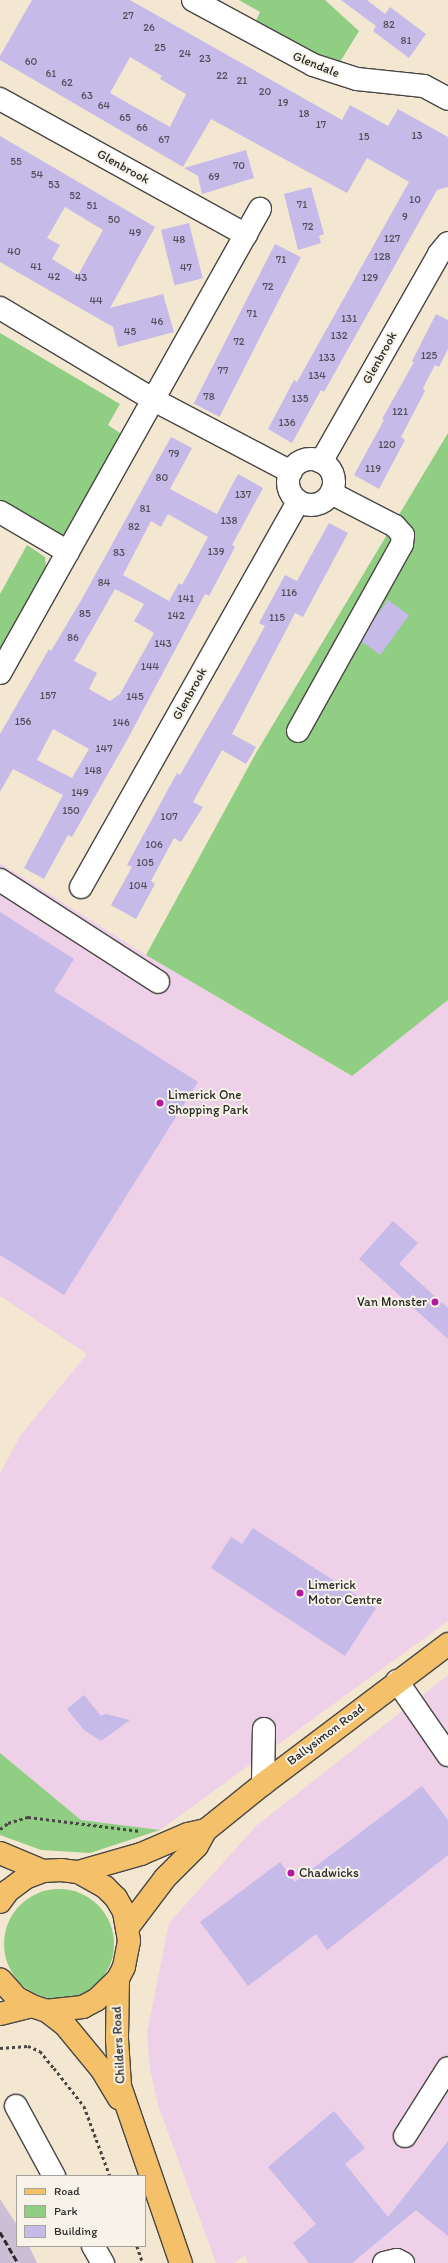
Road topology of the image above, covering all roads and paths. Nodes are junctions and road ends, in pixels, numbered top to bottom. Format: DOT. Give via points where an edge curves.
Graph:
graph roads {
  1 [pos="193,0"];
  2 [pos="0,99"];
  3 [pos="448,99"];
  4 [pos="260,210"];
  5 [pos="246,235"];
  6 [pos="443,248"];
  7 [pos="0,308"];
  8 [pos="152,399"];
  9 [pos="321,462"];
  10 [pos="291,472"];
  11 [pos="331,493"];
  12 [pos="298,502"];
  13 [pos="0,512"];
  14 [pos="68,552"];
  15 [pos="0,673"];
  16 [pos="298,731"];
  17 [pos="0,880"];
  18 [pos="81,887"];
  19 [pos="158,982"];
  20 [pos="448,1644"];
  21 [pos="397,1681"];
  22 [pos="264,1729"];
  23 [pos="448,1756"];
  24 [pos="263,1784"];
  25 [pos="0,1829"];
  26 [pos="206,1830"];
  27 [pos="172,1843"];
  28 [pos="0,1853"];
  29 [pos="43,1871"];
  30 [pos="78,1872"];
  31 [pos="0,1902"];
  32 [pos="128,1927"];
  33 [pos="118,1979"];
  34 [pos="0,1980"];
  35 [pos="39,2008"];
  36 [pos="0,2014"];
  37 [pos="0,2048"];
  38 [pos="448,2068"];
  39 [pos="16,2106"];
  40 [pos="127,2110"];
  41 [pos="405,2136"];
  42 [pos="53,2175"];
  43 [pos="110,2175"];
  44 [pos="94,2247"];
  45 [pos="136,2247"];
  46 [pos="103,2263"];
  47 [pos="143,2263"];
  48 [pos="181,2263"];
  49 [pos="384,2263"];
  50 [pos="403,2263"];
  1 -- 3 [label="street, Glendale" via="313,65 357,79 424,86"];
  2 -- 5 [label="street, Glenbrook"];
  4 -- 5 [label="street"];
  5 -- 8 [label="street"];
  6 -- 9 [label="street, Glenbrook"];
  7 -- 8 [label="street"];
  8 -- 10 [label="street"];
  8 -- 14 [label="street"];
  9 -- 10 [label="street" via="307,460 294,466"];
  9 -- 11 [label="street" via="331,472 334,486"];
  10 -- 12 [label="street" via="288,486"];
  11 -- 12 [label="street" via="321,503 314,505"];
  11 -- 16 [label="street" via="395,526 403,535 402,544"];
  12 -- 18 [label="street, Glenbrook"];
  13 -- 14 [label="street"];
  14 -- 15 [label="street"];
  17 -- 19 [label="street"];
  20 -- 21 [label="main road, Ballysimon Road"];
  21 -- 23 [label="street"];
  21 -- 24 [label="main road, Ballysimon Road"];
  22 -- 24 [label="street"];
  24 -- 26 [label="main road, Ballysimon Road"];
  25 -- 27 [label="path" via="8,1823 28,1817 162,1833"];
  26 -- 27 [label="main road, Ballysimon Road" via="188,1834"];
  26 -- 32 [label="main road, Ballysimon Road" via="197,1846 165,1878"];
  27 -- 30 [label="main road, Ballysimon Road"];
  28 -- 29 [label="main road"];
  29 -- 30 [label="main road"];
  29 -- 31 [label="main road" via="24,1878 8,1891"];
  30 -- 32 [label="main road" via="93,1878 116,1898"];
  32 -- 33 [label="main road" via="128,1954"];
  33 -- 35 [label="main road" via="96,2000 83,2007"];
  33 -- 40 [label="main road, Childers Road" via="118,2065"];
  34 -- 35 [label="main road, Childers Road" via="17,1998"];
  35 -- 36 [label="main road"];
  35 -- 40 [label="main road, Childers Road" via="65,2025 102,2070"];
  37 -- 43 [label="path" via="28,2046 40,2051 84,2106"];
  38 -- 41 [label="street"];
  39 -- 42 [label="street"];
  40 -- 48 [label="main road, Childers Road"];
  44 -- 46 [label="street"];
  45 -- 47 [label="path"];
  49 -- 50 [label="street" via="397,2260"];
}
